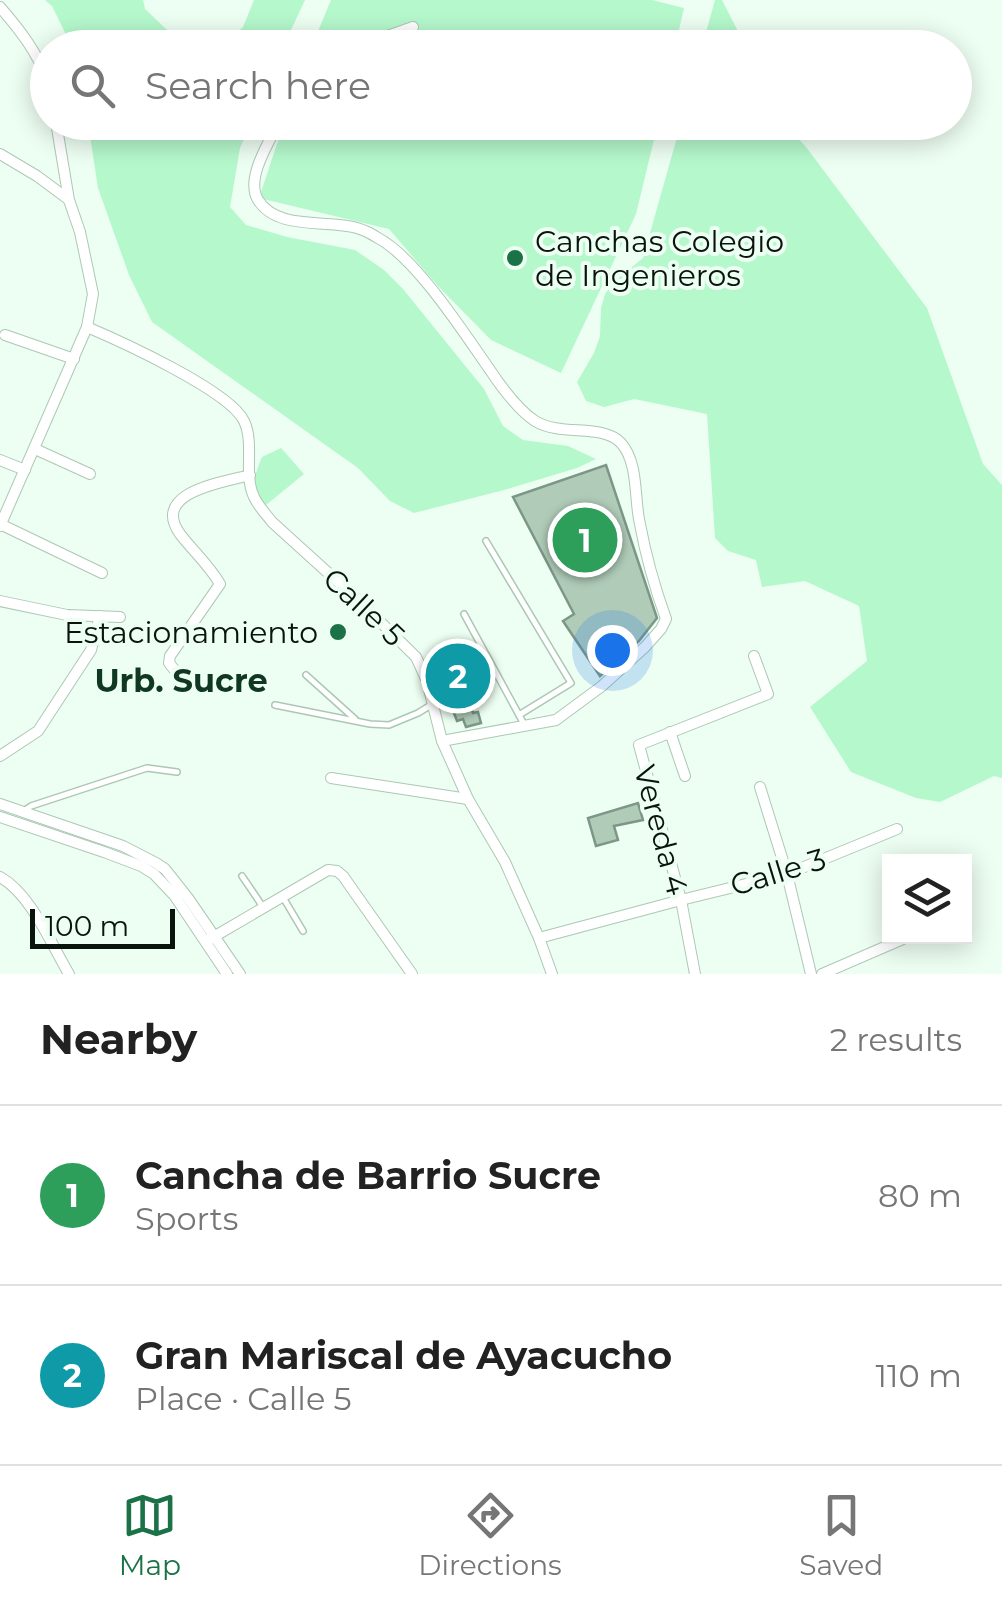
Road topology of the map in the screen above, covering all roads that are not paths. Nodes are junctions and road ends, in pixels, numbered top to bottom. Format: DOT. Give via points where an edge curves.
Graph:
graph roads {
  1 [pos="0,7"];
  2 [pos="412,27"];
  3 [pos="404,30"];
  4 [pos="30,43"];
  5 [pos="59,140"];
  6 [pos="270,140"];
  7 [pos="0,154"];
  8 [pos="69,200"];
  9 [pos="87,327"];
  10 [pos="5,335"];
  11 [pos="74,359"];
  12 [pos="35,450"];
  13 [pos="0,460"];
  14 [pos="25,470"];
  15 [pos="90,474"];
  16 [pos="250,475"];
  17 [pos="0,525"];
  18 [pos="486,541"];
  19 [pos="102,573"];
  20 [pos="0,601"];
  21 [pos="464,614"];
  22 [pos="100,616"];
  23 [pos="120,617"];
  24 [pos="754,656"];
  25 [pos="306,674"];
  26 [pos="186,684"];
  27 [pos="432,705"];
  28 [pos="275,706"];
  29 [pos="519,715"];
  30 [pos="357,721"];
  31 [pos="525,727"];
  32 [pos="670,732"];
  33 [pos="442,741"];
  34 [pos="0,756"];
  35 [pos="177,772"];
  36 [pos="685,776"];
  37 [pos="331,778"];
  38 [pos="760,786"];
  39 [pos="468,799"];
  40 [pos="0,804"];
  41 [pos="23,812"];
  42 [pos="0,817"];
  43 [pos="897,829"];
  44 [pos="787,874"];
  45 [pos="242,876"];
  46 [pos="0,877"];
  47 [pos="282,896"];
  48 [pos="681,900"];
  49 [pos="262,908"];
  50 [pos="303,931"];
  51 [pos="210,938"];
  52 [pos="539,938"];
  53 [pos="891,944"];
  54 [pos="69,974"];
  55 [pos="228,974"];
  56 [pos="240,974"];
  57 [pos="412,974"];
  58 [pos="552,974"];
  59 [pos="694,974"];
  60 [pos="811,974"];
  61 [pos="822,974"];
  1 -- 4 [label="street"];
  2 -- 3 [label="street"];
  5 -- 8 [label="street"];
  6 -- 31 [label="street" via="254,191 268,211 380,239 404,256 531,418 561,430 606,434 621,442 630,460 638,519 666,619 602,686 556,720"];
  7 -- 8 [label="street"];
  8 -- 9 [label="street" via="93,294"];
  9 -- 11 [label="street"];
  9 -- 16 [label="street, Calle 5" via="143,352 237,410 245,423"];
  10 -- 11 [label="street"];
  11 -- 12 [label="street"];
  12 -- 14 [label="street"];
  12 -- 15 [label="street"];
  13 -- 14 [label="street"];
  14 -- 17 [label="street"];
  16 -- 26 [label="street" via="195,490 174,511 174,524 220,587 170,656"];
  16 -- 27 [label="street, Calle 5" via="253,496 272,522 416,656"];
  17 -- 19 [label="street"];
  18 -- 29 [label="lane" via="571,683"];
  20 -- 22 [label="street"];
  21 -- 29 [label="lane"];
  22 -- 23 [label="street"];
  22 -- 34 [label="street" via="91,650 38,731"];
  24 -- 32 [label="street, Vereda 4" via="768,694"];
  25 -- 30 [label="lane"];
  27 -- 30 [label="lane" via="388,724"];
  27 -- 33 [label="street, Calle 5"];
  28 -- 30 [label="lane"];
  29 -- 31 [label="lane"];
  31 -- 33 [label="street"];
  32 -- 36 [label="street"];
  32 -- 48 [label="street, Vereda 4" via="638,744"];
  33 -- 39 [label="street, Calle 5"];
  35 -- 41 [label="lane" via="146,768"];
  37 -- 39 [label="street"];
  38 -- 44 [label="street"];
  39 -- 52 [label="street, Calle 5"];
  40 -- 41 [label="street"];
  41 -- 51 [label="street" via="156,863"];
  42 -- 51 [label="street" via="141,866"];
  43 -- 44 [label="street, Calle 3"];
  44 -- 48 [label="street, Calle 3"];
  44 -- 60 [label="street"];
  45 -- 49 [label="lane"];
  46 -- 54 [label="street" via="25,900"];
  47 -- 49 [label="street"];
  47 -- 50 [label="lane"];
  47 -- 57 [label="street" via="336,871"];
  48 -- 52 [label="street, Calle 3"];
  48 -- 59 [label="street, Vereda 4"];
  49 -- 51 [label="street"];
  51 -- 55 [label="street"];
  51 -- 56 [label="street"];
  52 -- 58 [label="street, Calle 5"];
  53 -- 61 [label="street"];
}
